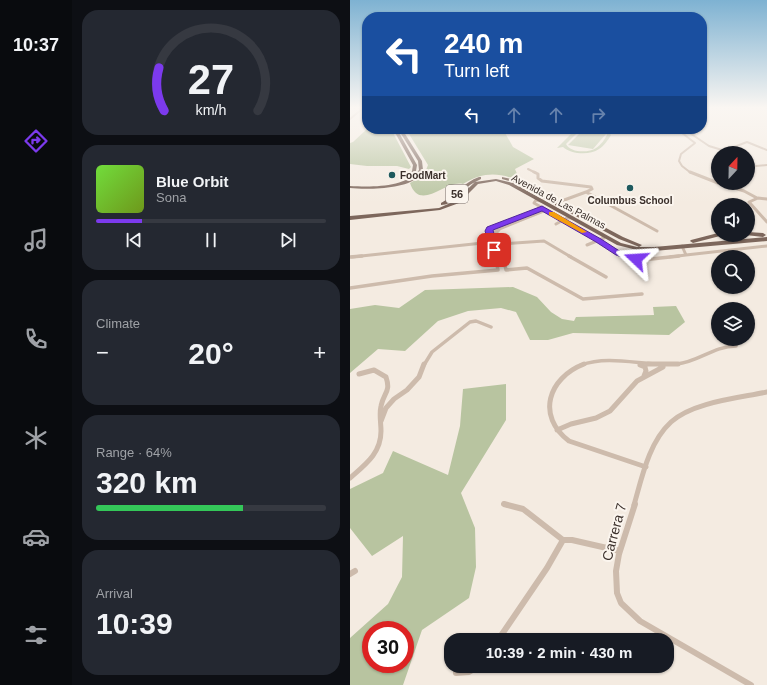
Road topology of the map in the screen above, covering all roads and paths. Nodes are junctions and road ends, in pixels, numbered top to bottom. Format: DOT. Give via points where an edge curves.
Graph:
graph roads {
  1 [pos="401,140"];
  2 [pos="407,140"];
  3 [pos="689,140"];
  4 [pos="698,140"];
  5 [pos="702,143"];
  6 [pos="694,144"];
  7 [pos="735,146"];
  8 [pos="711,147"];
  9 [pos="767,150"];
  10 [pos="767,165"];
  11 [pos="756,166"];
  12 [pos="528,169"];
  13 [pos="711,179"];
  14 [pos="350,186"];
  15 [pos="744,190"];
  16 [pos="749,190"];
  17 [pos="586,192"];
  18 [pos="762,197"];
  19 [pos="757,198"];
  20 [pos="767,199"];
  21 [pos="545,202"];
  22 [pos="556,203"];
  23 [pos="542,208"];
  24 [pos="546,210"];
  25 [pos="565,214"];
  26 [pos="350,217"];
  27 [pos="573,218"];
  28 [pos="562,219"];
  29 [pos="767,222"];
  30 [pos="555,224"];
  31 [pos="494,227"];
  32 [pos="498,230"];
  33 [pos="657,231"];
  34 [pos="490,232"];
  35 [pos="602,234"];
  36 [pos="755,234"];
  37 [pos="767,234"];
  38 [pos="711,237"];
  39 [pos="755,239"];
  40 [pos="767,239"];
  41 [pos="599,240"];
  42 [pos="492,242"];
  43 [pos="719,242"];
  44 [pos="500,244"];
  45 [pos="587,245"];
  46 [pos="682,246"];
  47 [pos="767,246"];
  48 [pos="686,254"];
  49 [pos="350,256"];
  50 [pos="606,277"];
  51 [pos="350,288"];
  52 [pos="642,294"];
  53 [pos="491,327"];
  54 [pos="726,346"];
  55 [pos="638,364"];
  56 [pos="664,366"];
  57 [pos="358,374"];
  58 [pos="644,376"];
  59 [pos="767,392"];
  60 [pos="381,421"];
  61 [pos="557,430"];
  62 [pos="646,467"];
  63 [pos="350,478"];
  64 [pos="504,504"];
  65 [pos="563,540"];
  66 [pos="620,551"];
  67 [pos="503,633"];
  68 [pos="456,673"];
  69 [pos="468,673"];
  70 [pos="751,685"];
  1 -- 14 [label="main road" via="415,165 413,173 388,184"];
  2 -- 14 [label="main road" via="421,164 417,174 405,182 385,187 366,189"];
  3 -- 6 [label="street"];
  4 -- 5 [label="street"];
  5 -- 6 [label="street"];
  5 -- 8 [label="street"];
  6 -- 13 [label="street" via="680,156 680,164 686,170"];
  7 -- 9 [label="street" via="750,142"];
  10 -- 11 [label="street"];
  12 -- 17 [label="street" via="538,174 542,181 591,187 592,189"];
  15 -- 19 [label="street"];
  16 -- 18 [label="street"];
  17 -- 22 [label="street"];
  17 -- 33 [label="street"];
  18 -- 19 [label="street"];
  18 -- 20 [label="street"];
  19 -- 29 [label="street" via="750,200 750,204"];
  21 -- 23 [label="street" via="534,202"];
  21 -- 25 [label="main road, Avenida de Las Palmas / 56"];
  21 -- 26 [label="main road, Avenida de Las Palmas / 56" via="496,180 475,184 457,202 444,208"];
  22 -- 26 [label="main road, Avenida de Las Palmas / 56" via="514,180 491,177 471,181 454,198 443,204"];
  22 -- 38 [label="main road, Avenida de Las Palmas / 56" via="635,244 650,246"];
  23 -- 24 [label="street"];
  23 -- 31 [label="street"];
  24 -- 28 [label="street"];
  24 -- 32 [label="street"];
  25 -- 27 [label="main road, Avenida de Las Palmas / 56"];
  25 -- 28 [label="street"];
  27 -- 28 [label="street"];
  27 -- 35 [label="main road, Avenida de Las Palmas / 56"];
  28 -- 30 [label="street"];
  28 -- 41 [label="street"];
  31 -- 32 [label="street"];
  31 -- 34 [label="street" via="489,229"];
  32 -- 34 [label="street"];
  32 -- 44 [label="street"];
  34 -- 42 [label="street"];
  35 -- 41 [label="street" via="604,238"];
  35 -- 46 [label="main road, Avenida de Las Palmas / 56" via="619,244 637,249"];
  36 -- 37 [label="main road"];
  39 -- 40 [label="main road, Avenida de Las Palmas / 56"];
  41 -- 45 [label="street"];
  41 -- 48 [label="street" via="630,258 649,259"];
  42 -- 49 [label="street"];
  42 -- 51 [label="street" via="498,270 432,276"];
  43 -- 46 [label="main road, Avenida de Las Palmas / 56"];
  44 -- 50 [label="street" via="544,241"];
  44 -- 52 [label="street" via="506,270 527,268 583,299"];
  46 -- 48 [label="street"];
  47 -- 48 [label="street"];
  53 -- 60 [label="street" via="476,321 470,322 432,352 419,377 386,408"];
  54 -- 56 [label="street" via="689,362"];
  55 -- 56 [label="street"];
  55 -- 58 [label="street" via="645,368"];
  55 -- 61 [label="street" via="598,361 580,365 564,375 549,401 549,414"];
  56 -- 58 [label="street"];
  57 -- 60 [label="street" via="374,370 388,381 389,386 382,402"];
  58 -- 61 [label="street" via="630,387 610,411"];
  59 -- 62 [label="street, Carrera 7" via="730,399 672,421 662,431"];
  60 -- 63 [label="street" via="378,449"];
  61 -- 62 [label="street" via="569,441"];
  62 -- 66 [label="street, Carrera 7"];
  64 -- 65 [label="street" via="523,509"];
  65 -- 66 [label="street"];
  65 -- 67 [label="street"];
  66 -- 70 [label="street, Carrera 7" via="616,588 627,610 640,621"];
  68 -- 69 [label="street"];
}
